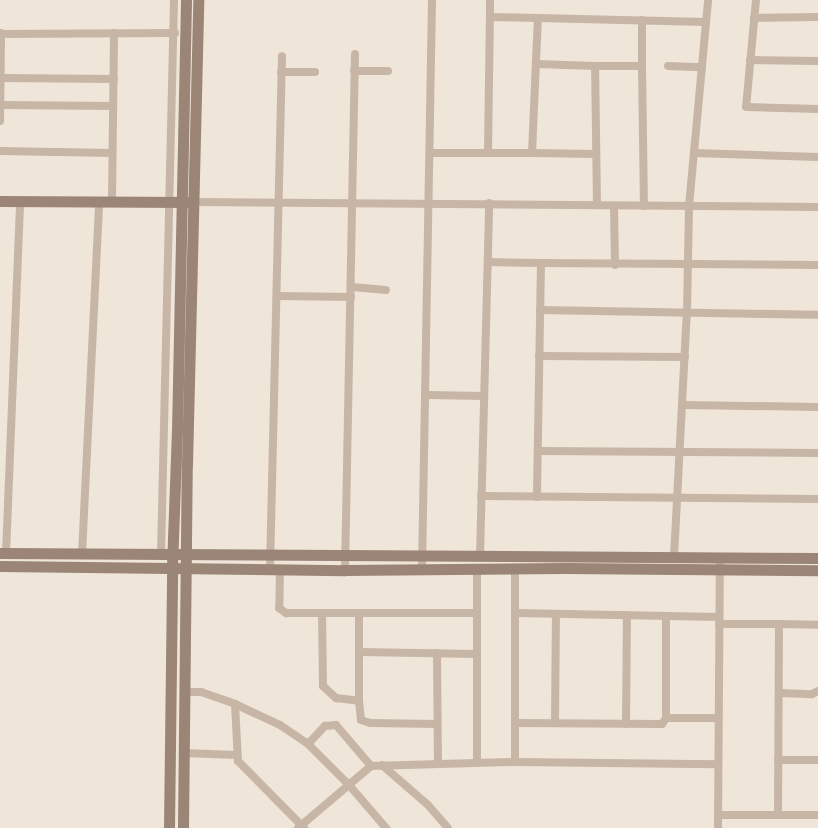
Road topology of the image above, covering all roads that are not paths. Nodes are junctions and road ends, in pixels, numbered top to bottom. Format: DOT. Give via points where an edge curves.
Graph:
graph roads {
  1 [pos="174,0"];
  2 [pos="186,0"];
  3 [pos="198,0"];
  4 [pos="432,0"];
  5 [pos="490,0"];
  6 [pos="708,0"];
  7 [pos="756,0"];
  8 [pos="490,17"];
  9 [pos="818,17"];
  10 [pos="538,18"];
  11 [pos="754,18"];
  12 [pos="642,20"];
  13 [pos="706,22"];
  14 [pos="114,33"];
  15 [pos="1,34"];
  16 [pos="172,34"];
  17 [pos="192,34"];
  18 [pos="355,54"];
  19 [pos="282,56"];
  20 [pos="750,60"];
  21 [pos="818,61"];
  22 [pos="537,64"];
  23 [pos="595,66"];
  24 [pos="642,66"];
  25 [pos="668,66"];
  26 [pos="702,67"];
  27 [pos="354,71"];
  28 [pos="388,71"];
  29 [pos="282,72"];
  30 [pos="315,72"];
  31 [pos="1,78"];
  32 [pos="114,79"];
  33 [pos="0,105"];
  34 [pos="113,106"];
  35 [pos="818,109"];
  36 [pos="0,121"];
  37 [pos="0,151"];
  38 [pos="694,152"];
  39 [pos="112,153"];
  40 [pos="431,153"];
  41 [pos="488,153"];
  42 [pos="532,153"];
  43 [pos="596,154"];
  44 [pos="818,157"];
  45 [pos="0,201"];
  46 [pos="20,202"];
  47 [pos="100,202"];
  48 [pos="112,202"];
  49 [pos="169,202"];
  50 [pos="189,202"];
  51 [pos="278,202"];
  52 [pos="353,203"];
  53 [pos="489,203"];
  54 [pos="430,204"];
  55 [pos="596,205"];
  56 [pos="614,206"];
  57 [pos="644,206"];
  58 [pos="689,206"];
  59 [pos="818,207"];
  60 [pos="488,262"];
  61 [pos="541,264"];
  62 [pos="615,265"];
  63 [pos="818,265"];
  64 [pos="688,266"];
  65 [pos="352,288"];
  66 [pos="386,290"];
  67 [pos="276,296"];
  68 [pos="351,297"];
  69 [pos="540,310"];
  70 [pos="687,312"];
  71 [pos="818,315"];
  72 [pos="539,356"];
  73 [pos="685,358"];
  74 [pos="427,396"];
  75 [pos="484,396"];
  76 [pos="682,405"];
  77 [pos="818,407"];
  78 [pos="538,451"];
  79 [pos="678,451"];
  80 [pos="818,453"];
  81 [pos="481,496"];
  82 [pos="537,497"];
  83 [pos="677,498"];
  84 [pos="818,499"];
  85 [pos="3,553"];
  86 [pos="167,553"];
  87 [pos="82,554"];
  88 [pos="186,554"];
  89 [pos="271,555"];
  90 [pos="345,555"];
  91 [pos="422,555"];
  92 [pos="480,556"];
  93 [pos="674,557"];
  94 [pos="721,557"];
  95 [pos="818,558"];
  96 [pos="0,566"];
  97 [pos="172,566"];
  98 [pos="186,567"];
  99 [pos="422,568"];
  100 [pos="477,568"];
  101 [pos="515,568"];
  102 [pos="275,569"];
  103 [pos="720,569"];
  104 [pos="345,570"];
  105 [pos="818,570"];
  106 [pos="359,613"];
  107 [pos="477,613"];
  108 [pos="516,613"];
  109 [pos="322,614"];
  110 [pos="556,614"];
  111 [pos="627,615"];
  112 [pos="666,616"];
  113 [pos="719,621"];
  114 [pos="779,624"];
  115 [pos="818,625"];
  116 [pos="359,652"];
  117 [pos="437,653"];
  118 [pos="477,654"];
  119 [pos="818,691"];
  120 [pos="184,692"];
  121 [pos="778,693"];
  122 [pos="359,701"];
  123 [pos="236,704"];
  124 [pos="666,718"];
  125 [pos="718,718"];
  126 [pos="516,723"];
  127 [pos="555,723"];
  128 [pos="437,724"];
  129 [pos="626,724"];
  130 [pos="308,744"];
  131 [pos="184,752"];
  132 [pos="236,755"];
  133 [pos="778,760"];
  134 [pos="818,760"];
  135 [pos="477,762"];
  136 [pos="515,762"];
  137 [pos="438,764"];
  138 [pos="718,764"];
  139 [pos="382,765"];
  140 [pos="370,766"];
  141 [pos="349,785"];
  142 [pos="718,815"];
  143 [pos="778,815"];
  144 [pos="818,815"];
  145 [pos="301,827"];
  146 [pos="169,828"];
  147 [pos="183,828"];
  148 [pos="386,828"];
  149 [pos="448,828"];
  150 [pos="718,828"];
  1 -- 16 [label="street"];
  2 -- 17 [label="street"];
  3 -- 17 [label="street"];
  4 -- 40 [label="street"];
  5 -- 8 [label="street"];
  6 -- 13 [label="street"];
  7 -- 11 [label="street"];
  8 -- 10 [label="street"];
  8 -- 41 [label="street"];
  9 -- 11 [label="street"];
  10 -- 12 [label="street"];
  10 -- 22 [label="street"];
  11 -- 20 [label="street"];
  12 -- 13 [label="street"];
  12 -- 24 [label="street"];
  13 -- 26 [label="street"];
  14 -- 15 [label="street"];
  14 -- 16 [label="street"];
  14 -- 32 [label="street"];
  15 -- 31 [label="street"];
  16 -- 17 [label="street"];
  16 -- 49 [label="street"];
  17 -- 50 [label="street"];
  18 -- 27 [label="street"];
  19 -- 29 [label="street"];
  20 -- 21 [label="street"];
  20 -- 35 [label="street" via="746,107"];
  22 -- 23 [label="street"];
  22 -- 42 [label="street"];
  23 -- 24 [label="street"];
  23 -- 43 [label="street"];
  24 -- 57 [label="street"];
  25 -- 26 [label="street"];
  26 -- 38 [label="street"];
  27 -- 28 [label="street"];
  27 -- 52 [label="street"];
  29 -- 30 [label="street"];
  29 -- 51 [label="street"];
  31 -- 32 [label="street"];
  31 -- 33 [label="street"];
  32 -- 34 [label="street"];
  33 -- 34 [label="street"];
  33 -- 36 [label="street"];
  34 -- 39 [label="street"];
  37 -- 39 [label="street"];
  38 -- 44 [label="street"];
  38 -- 58 [label="street"];
  39 -- 48 [label="street"];
  40 -- 41 [label="street"];
  40 -- 54 [label="street"];
  41 -- 42 [label="street"];
  42 -- 43 [label="street"];
  43 -- 55 [label="street"];
  45 -- 46 [label="street"];
  46 -- 47 [label="street"];
  46 -- 85 [label="street"];
  47 -- 48 [label="street"];
  47 -- 87 [label="street"];
  48 -- 49 [label="street"];
  49 -- 50 [label="street"];
  49 -- 86 [label="street"];
  50 -- 51 [label="street"];
  50 -- 86 [label="street"];
  50 -- 88 [label="street"];
  51 -- 52 [label="street"];
  51 -- 67 [label="street"];
  52 -- 54 [label="street"];
  52 -- 65 [label="street"];
  53 -- 54 [label="street"];
  53 -- 55 [label="street"];
  53 -- 60 [label="street"];
  54 -- 74 [label="street"];
  55 -- 56 [label="street"];
  56 -- 57 [label="street"];
  56 -- 62 [label="street"];
  57 -- 58 [label="street"];
  58 -- 59 [label="street"];
  58 -- 64 [label="street"];
  60 -- 61 [label="street"];
  60 -- 75 [label="street"];
  61 -- 62 [label="street"];
  61 -- 69 [label="street"];
  62 -- 64 [label="street"];
  63 -- 64 [label="street"];
  64 -- 70 [label="street"];
  65 -- 66 [label="street"];
  65 -- 68 [label="street"];
  67 -- 68 [label="street"];
  67 -- 89 [label="street"];
  68 -- 90 [label="street"];
  69 -- 70 [label="street"];
  69 -- 72 [label="street"];
  70 -- 71 [label="street"];
  70 -- 73 [label="street"];
  72 -- 73 [label="street"];
  72 -- 78 [label="street"];
  73 -- 76 [label="street"];
  74 -- 75 [label="street"];
  74 -- 91 [label="street"];
  75 -- 81 [label="street"];
  76 -- 77 [label="street"];
  76 -- 79 [label="street"];
  78 -- 79 [label="street"];
  78 -- 82 [label="street"];
  79 -- 80 [label="street"];
  79 -- 83 [label="street"];
  81 -- 82 [label="street"];
  81 -- 92 [label="street"];
  82 -- 83 [label="street"];
  83 -- 84 [label="street"];
  83 -- 93 [label="street"];
  85 -- 87 [label="street"];
  86 -- 87 [label="street"];
  86 -- 88 [label="street"];
  86 -- 97 [label="street"];
  88 -- 89 [label="street"];
  88 -- 98 [label="street"];
  89 -- 90 [label="street"];
  89 -- 102 [label="street"];
  90 -- 91 [label="street"];
  90 -- 104 [label="street"];
  91 -- 92 [label="street"];
  91 -- 99 [label="street"];
  92 -- 93 [label="street"];
  93 -- 94 [label="street"];
  94 -- 95 [label="street"];
  94 -- 103 [label="street"];
  96 -- 97 [label="street"];
  97 -- 98 [label="street"];
  97 -- 146 [label="street"];
  98 -- 102 [label="street"];
  98 -- 120 [label="street"];
  99 -- 100 [label="street"];
  99 -- 104 [label="street"];
  100 -- 101 [label="street"];
  100 -- 107 [label="street"];
  101 -- 103 [label="street"];
  101 -- 108 [label="street"];
  102 -- 104 [label="street"];
  102 -- 109 [label="street" via="282,612"];
  103 -- 105 [label="street"];
  103 -- 113 [label="street"];
  106 -- 107 [label="street"];
  106 -- 109 [label="street"];
  106 -- 116 [label="street"];
  107 -- 118 [label="street"];
  108 -- 110 [label="street"];
  108 -- 126 [label="street"];
  109 -- 122 [label="street" via="323,686 336,698"];
  110 -- 111 [label="street"];
  110 -- 127 [label="street"];
  111 -- 112 [label="street"];
  111 -- 129 [label="street"];
  112 -- 113 [label="street"];
  112 -- 124 [label="street"];
  113 -- 114 [label="street"];
  113 -- 125 [label="street"];
  114 -- 115 [label="street"];
  114 -- 121 [label="street"];
  116 -- 117 [label="street"];
  116 -- 122 [label="street"];
  117 -- 118 [label="street"];
  117 -- 128 [label="street"];
  118 -- 135 [label="street"];
  119 -- 121 [label="street" via="812,694"];
  120 -- 123 [label="street" via="202,692"];
  120 -- 131 [label="street"];
  121 -- 133 [label="street"];
  122 -- 128 [label="street" via="364,723"];
  123 -- 130 [label="street" via="280,725"];
  123 -- 132 [label="street"];
  124 -- 125 [label="street"];
  124 -- 129 [label="street" via="662,724 656,725"];
  125 -- 138 [label="street"];
  126 -- 127 [label="street"];
  126 -- 136 [label="street"];
  127 -- 129 [label="street"];
  128 -- 137 [label="street"];
  130 -- 140 [label="street" via="325,726 336,725"];
  130 -- 141 [label="street"];
  131 -- 132 [label="street"];
  131 -- 147 [label="street"];
  132 -- 145 [label="street" via="242,766"];
  133 -- 134 [label="street"];
  133 -- 143 [label="street"];
  135 -- 136 [label="street"];
  135 -- 137 [label="street"];
  136 -- 138 [label="street"];
  137 -- 139 [label="street"];
  138 -- 142 [label="street"];
  139 -- 140 [label="street"];
  139 -- 149 [label="street" via="428,805"];
  140 -- 141 [label="street"];
  141 -- 145 [label="street"];
  141 -- 148 [label="street"];
  142 -- 143 [label="street"];
  142 -- 150 [label="street"];
  143 -- 144 [label="street"];
}
